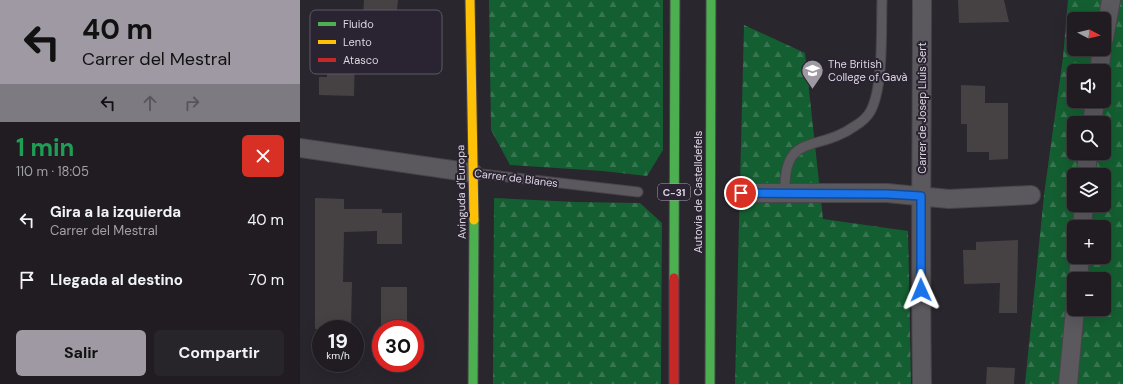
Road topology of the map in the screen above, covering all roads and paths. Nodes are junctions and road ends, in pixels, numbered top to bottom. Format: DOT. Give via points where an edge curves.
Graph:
graph roads {
  1 [pos="470,0"];
  2 [pos="675,0"];
  3 [pos="711,0"];
  4 [pos="882,0"];
  5 [pos="922,0"];
  6 [pos="1111,0"];
  7 [pos="1109,12"];
  8 [pos="300,148"];
  9 [pos="473,173"];
  10 [pos="638,192"];
  11 [pos="741,193"];
  12 [pos="785,193"];
  13 [pos="1031,195"];
  14 [pos="921,196"];
  15 [pos="1074,316"];
  16 [pos="473,384"];
  17 [pos="674,384"];
  18 [pos="710,384"];
  19 [pos="922,384"];
  20 [pos="1068,384"];
  1 -- 9 [label="main road, Avinguda d'Europa"];
  2 -- 17 [label="main road, C-31"];
  3 -- 18 [label="main road, Autovia de Castelldefels"];
  4 -- 12 [label="lane" via="879,66 876,93 870,112 847,132 832,139 803,146 793,154 785,172"];
  5 -- 14 [label="street, Carrer de Josep Lluis Sert"];
  6 -- 7 [label="street"];
  8 -- 9 [label="street, Carrer de Blanes"];
  9 -- 10 [label="lane, Carrer de Blanes"];
  9 -- 16 [label="main road, Avinguda d'Europa"];
  11 -- 12 [label="street"];
  12 -- 14 [label="street"];
  13 -- 14 [label="street" via="949,199"];
  14 -- 19 [label="street, Carrer de Josep Lluis Sert"];
  15 -- 20 [label="street"];
}
